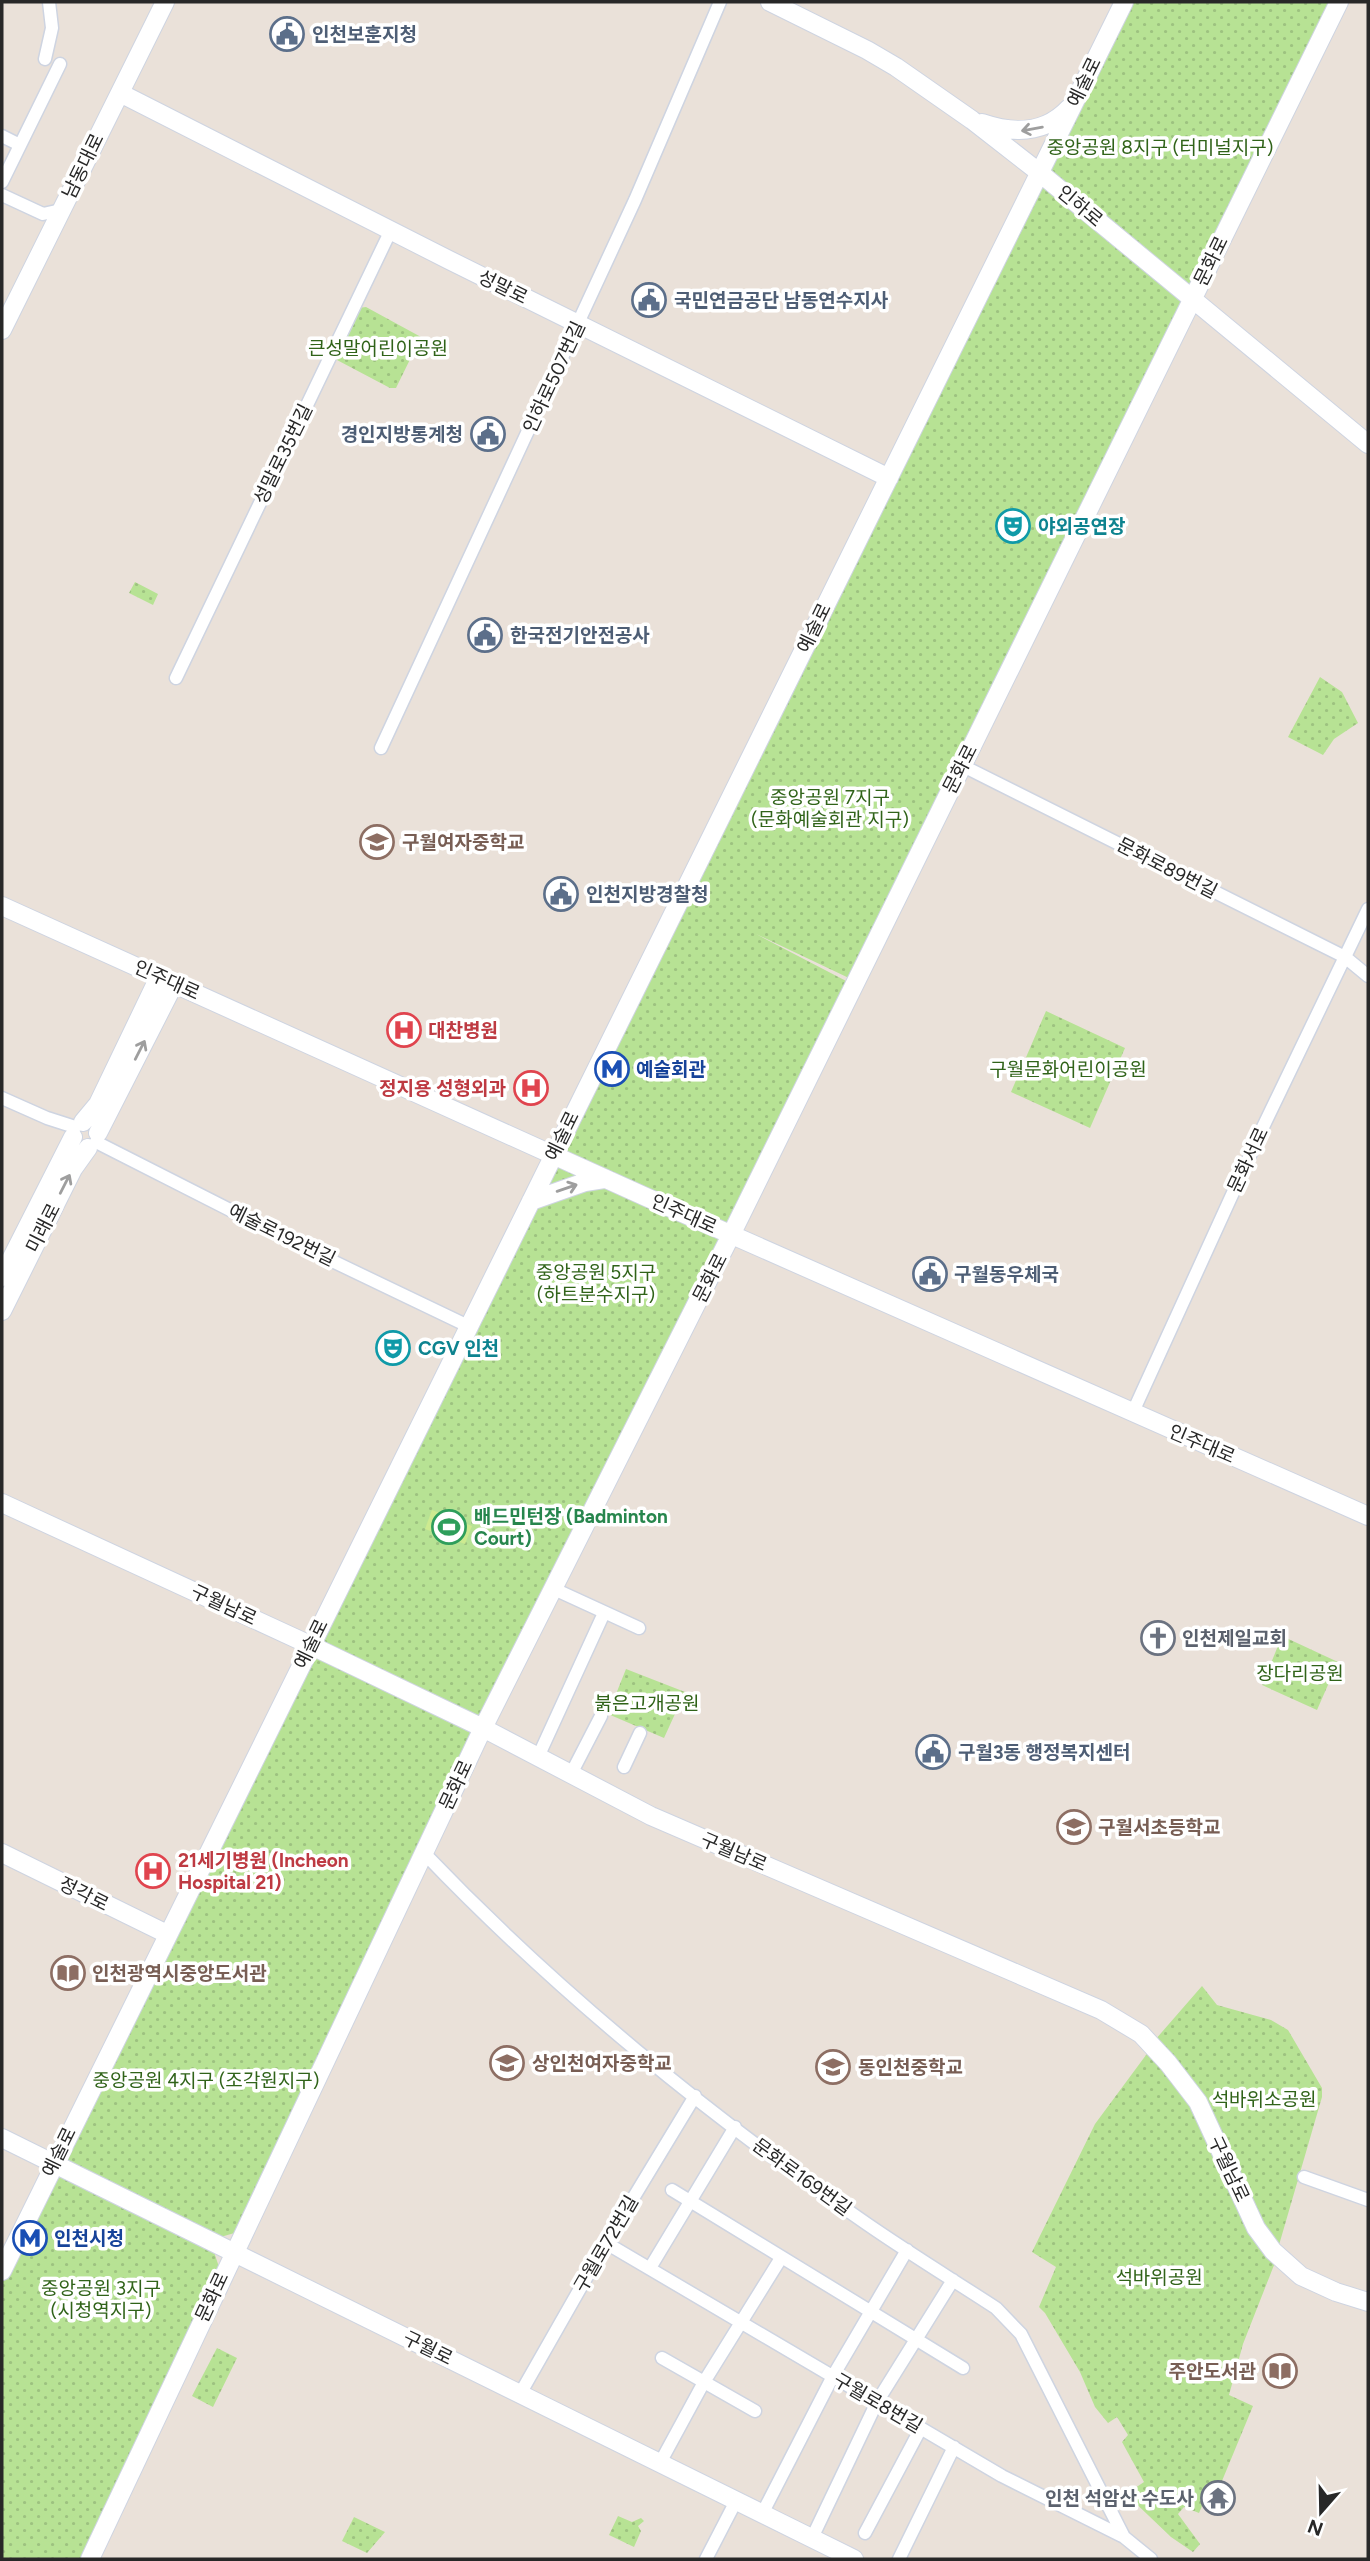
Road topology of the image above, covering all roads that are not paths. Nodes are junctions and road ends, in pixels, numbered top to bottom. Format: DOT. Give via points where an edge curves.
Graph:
graph roads {
  1 [pos="49,2"];
  2 [pos="165,2"];
  3 [pos="720,2"];
  4 [pos="770,2"];
  5 [pos="1124,2"];
  6 [pos="1339,2"];
  7 [pos="46,60"];
  8 [pos="60,65"];
  9 [pos="120,93"];
  10 [pos="1079,94"];
  11 [pos="972,120"];
  12 [pos="2,136"];
  13 [pos="20,145"];
  14 [pos="1040,173"];
  15 [pos="2,182"];
  16 [pos="2,195"];
  17 [pos="61,210"];
  18 [pos="34,212"];
  19 [pos="391,230"];
  20 [pos="50,234"];
  21 [pos="1193,299"];
  22 [pos="579,323"];
  23 [pos="2,330"];
  24 [pos="1368,444"];
  25 [pos="889,478"];
  26 [pos="176,678"];
  27 [pos="381,748"];
  28 [pos="961,765"];
  29 [pos="2,906"];
  30 [pos="1368,909"];
  31 [pos="1345,957"];
  32 [pos="1368,976"];
  33 [pos="166,980"];
  34 [pos="2,1098"];
  35 [pos="85,1135"];
  36 [pos="553,1155"];
  37 [pos="605,1179"];
  38 [pos="531,1201"];
  39 [pos="731,1235"];
  40 [pos="2,1277"];
  41 [pos="2,1311"];
  42 [pos="468,1326"];
  43 [pos="1132,1414"];
  44 [pos="2,1503"];
  45 [pos="1368,1516"];
  46 [pos="554,1589"];
  47 [pos="604,1613"];
  48 [pos="639,1628"];
  49 [pos="310,1645"];
  50 [pos="601,1716"];
  51 [pos="483,1728"];
  52 [pos="640,1733"];
  53 [pos="538,1756"];
  54 [pos="624,1767"];
  55 [pos="570,1774"];
  56 [pos="2,1853"];
  57 [pos="424,1853"];
  58 [pos="167,1934"];
  59 [pos="695,2096"];
  60 [pos="734,2127"];
  61 [pos="2,2138"];
  62 [pos="53,2164"];
  63 [pos="1304,2177"];
  64 [pos="672,2190"];
  65 [pos="1368,2200"];
  66 [pos="689,2201"];
  67 [pos="606,2243"];
  68 [pos="906,2250"];
  69 [pos="234,2252"];
  70 [pos="781,2258"];
  71 [pos="650,2268"];
  72 [pos="2,2271"];
  73 [pos="953,2280"];
  74 [pos="1368,2302"];
  75 [pos="872,2313"];
  76 [pos="741,2322"];
  77 [pos="916,2339"];
  78 [pos="663,2358"];
  79 [pos="963,2368"];
  80 [pos="833,2376"];
  81 [pos="704,2382"];
  82 [pos="520,2394"];
  83 [pos="877,2402"];
  84 [pos="755,2411"];
  85 [pos="920,2428"];
  86 [pos="954,2447"];
  87 [pos="660,2463"];
  88 [pos="736,2501"];
  89 [pos="762,2514"];
  90 [pos="865,2533"];
  91 [pos="1124,2537"];
  92 [pos="812,2538"];
  93 [pos="90,2559"];
  94 [pos="706,2559"];
  95 [pos="855,2559"];
  96 [pos="899,2559"];
  97 [pos="1151,2559"];
  1 -- 7 [label="street" via="52,29"];
  2 -- 9 [label="main road, 남동대로"];
  3 -- 22 [label="street, 인하로507번길"];
  4 -- 11 [label="main road, 인하로" via="887,61"];
  5 -- 10 [label="main road, 예술로"];
  6 -- 21 [label="main road, 문화로"];
  8 -- 13 [label="street"];
  9 -- 17 [label="main road, 남동대로"];
  9 -- 19 [label="main road, 성말로"];
  10 -- 11 [label="main road, one-way" via="1056,121 1039,128 1008,130"];
  10 -- 14 [label="main road, 예술로"];
  11 -- 14 [label="main road, 인하로"];
  12 -- 13 [label="street"];
  13 -- 15 [label="street"];
  14 -- 21 [label="main road, 인하로"];
  14 -- 25 [label="main road, 예술로"];
  16 -- 18 [label="street"];
  17 -- 18 [label="street"];
  17 -- 20 [label="main road, 남동대로"];
  18 -- 20 [label="street"];
  19 -- 22 [label="main road, 성말로"];
  19 -- 26 [label="street, 성말로35번길"];
  20 -- 23 [label="main road, 남동대로"];
  21 -- 24 [label="main road, 인하로"];
  21 -- 28 [label="main road, 문화로"];
  22 -- 25 [label="main road, 성말로"];
  22 -- 27 [label="street, 인하로507번길"];
  25 -- 36 [label="main road, 예술로"];
  28 -- 31 [label="street, 문화로89번길"];
  28 -- 39 [label="main road, 문화로"];
  29 -- 33 [label="main road, 인주대로"];
  30 -- 31 [label="street, 문화서로"];
  31 -- 32 [label="street, 문화로89번길"];
  31 -- 43 [label="street, 문화서로"];
  33 -- 35 [label="main road, 미래로"];
  33 -- 36 [label="main road, 인주대로"];
  34 -- 35 [label="street, 예술로192번길"];
  35 -- 40 [label="main road, 미래로"];
  41 -- 35 [label="main road, 미래로, one-way" via="73,1169"];
  35 -- 42 [label="street, 예술로192번길"];
  36 -- 37 [label="main road, 인주대로"];
  36 -- 38 [label="main road, 예술로"];
  38 -- 37 [label="main road, one-way"];
  37 -- 39 [label="main road, 인주대로"];
  38 -- 42 [label="main road, 예술로"];
  39 -- 43 [label="main road, 인주대로"];
  39 -- 46 [label="main road, 문화로"];
  42 -- 49 [label="main road, 예술로"];
  43 -- 45 [label="main road, 인주대로"];
  44 -- 49 [label="main road, 구월남로"];
  46 -- 47 [label="street"];
  46 -- 51 [label="main road, 문화로"];
  47 -- 48 [label="street"];
  47 -- 53 [label="street"];
  49 -- 51 [label="main road, 구월남로"];
  49 -- 58 [label="main road, 예술로"];
  50 -- 55 [label="street"];
  51 -- 53 [label="main road, 구월남로"];
  51 -- 57 [label="main road, 문화로"];
  52 -- 54 [label="street"];
  53 -- 55 [label="main road, 구월남로"];
  55 -- 74 [label="main road, 구월남로" via="651,1816 1101,2010 1141,2034 1198,2102 1256,2228 1273,2251 1301,2276"];
  56 -- 58 [label="main road, 정각로"];
  57 -- 59 [label="street, 문화로169번길" via="582,2002"];
  57 -- 69 [label="main road, 문화로"];
  58 -- 62 [label="main road, 예술로"];
  59 -- 60 [label="street, 문화로169번길"];
  59 -- 67 [label="street, 구월로72번길"];
  60 -- 66 [label="street"];
  60 -- 68 [label="street, 문화로169번길"];
  61 -- 62 [label="main road, 구월로"];
  62 -- 69 [label="main road, 구월로"];
  62 -- 72 [label="main road, 예술로"];
  63 -- 65 [label="street"];
  64 -- 66 [label="street"];
  66 -- 70 [label="street"];
  66 -- 71 [label="street"];
  67 -- 71 [label="street, 구월로8번길"];
  67 -- 82 [label="street, 구월로72번길"];
  68 -- 73 [label="street, 문화로169번길"];
  68 -- 75 [label="street"];
  69 -- 82 [label="main road, 구월로"];
  69 -- 93 [label="main road, 문화로"];
  70 -- 75 [label="street"];
  70 -- 76 [label="street"];
  71 -- 76 [label="street, 구월로8번길"];
  73 -- 77 [label="street"];
  73 -- 91 [label="street, 문화로169번길" via="996,2308 1021,2334"];
  75 -- 77 [label="street"];
  75 -- 80 [label="street"];
  76 -- 80 [label="street, 구월로8번길"];
  76 -- 81 [label="street"];
  77 -- 79 [label="street"];
  77 -- 83 [label="street"];
  78 -- 81 [label="street"];
  80 -- 83 [label="street, 구월로8번길"];
  80 -- 89 [label="street"];
  81 -- 84 [label="street"];
  81 -- 87 [label="street"];
  82 -- 87 [label="main road, 구월로"];
  83 -- 85 [label="street, 구월로8번길"];
  83 -- 92 [label="street"];
  85 -- 86 [label="street, 구월로8번길"];
  85 -- 90 [label="street"];
  86 -- 91 [label="street, 구월로8번길"];
  86 -- 96 [label="street"];
  87 -- 88 [label="main road, 구월로"];
  88 -- 89 [label="main road, 구월로"];
  88 -- 94 [label="street"];
  89 -- 92 [label="main road, 구월로"];
  91 -- 97 [label="street, 구월로8번길"];
  92 -- 95 [label="main road, 구월로"];
}
